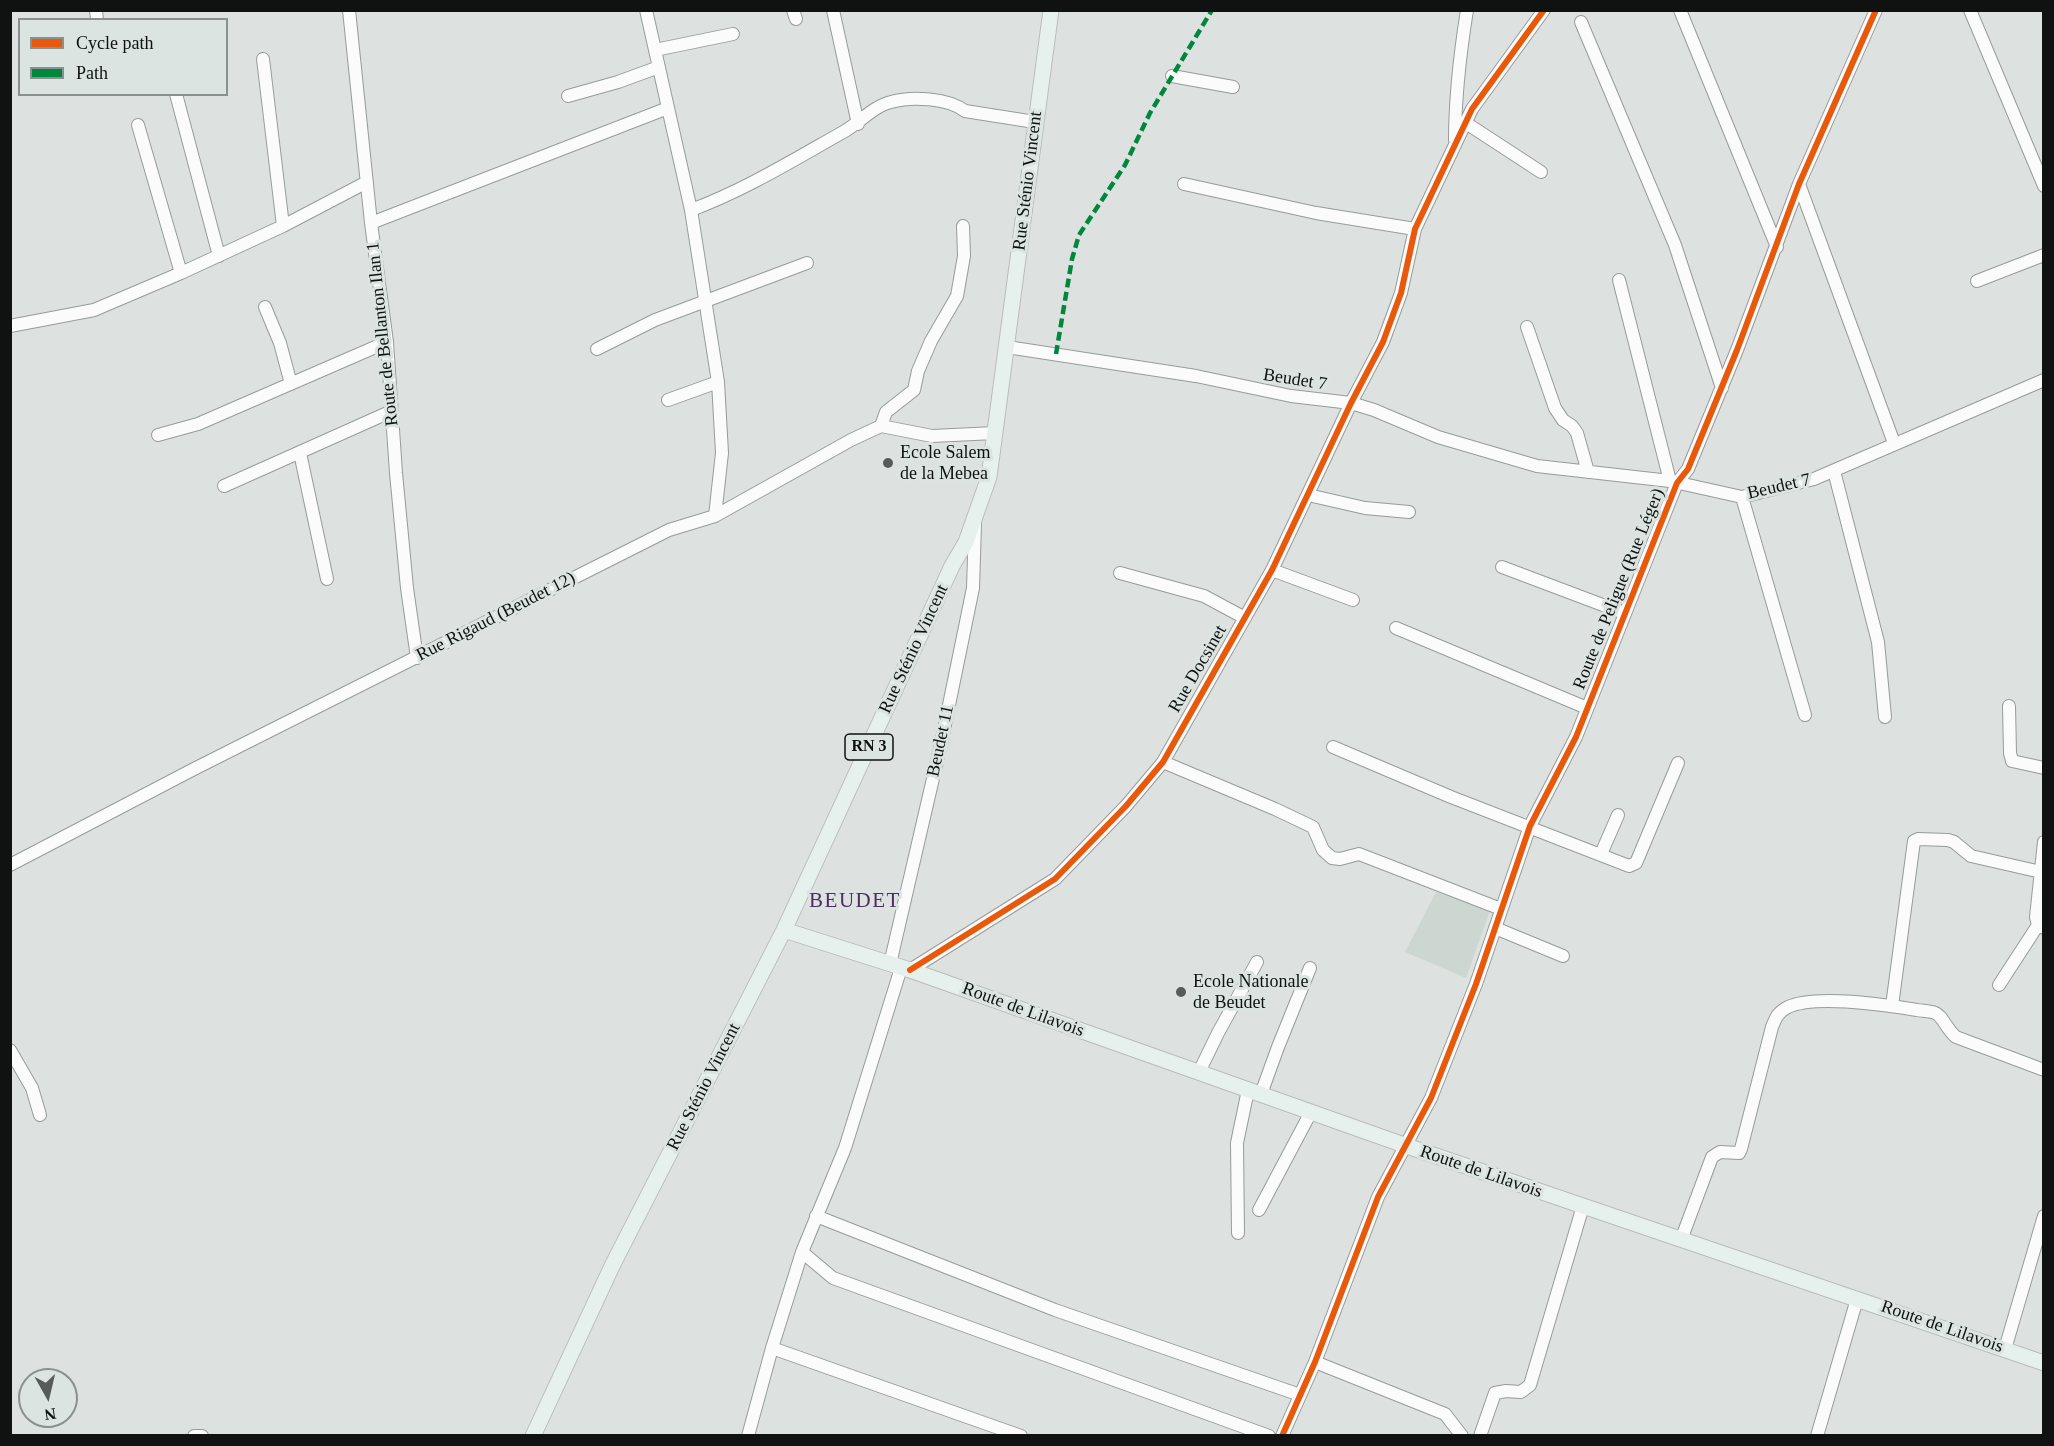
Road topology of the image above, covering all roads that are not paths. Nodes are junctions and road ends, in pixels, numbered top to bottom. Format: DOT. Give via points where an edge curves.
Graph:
graph roads {
  1 [pos="349,10"];
  2 [pos="646,10"];
  3 [pos="833,10"];
  4 [pos="1051,10"];
  5 [pos="1467,10"];
  6 [pos="1544,10"];
  7 [pos="1680,10"];
  8 [pos="1876,10"];
  9 [pos="1970,10"];
  10 [pos="1581,22"];
  11 [pos="734,34"];
  12 [pos="655,50"];
  13 [pos="263,59"];
  14 [pos="659,67"];
  15 [pos="1172,76"];
  16 [pos="1233,87"];
  17 [pos="177,96"];
  18 [pos="568,96"];
  19 [pos="668,108"];
  20 [pos="1035,122"];
  21 [pos="1466,123"];
  22 [pos="858,124"];
  23 [pos="138,125"];
  24 [pos="1455,147"];
  25 [pos="1541,172"];
  26 [pos="367,182"];
  27 [pos="1184,184"];
  28 [pos="1799,184"];
  29 [pos="2043,186"];
  30 [pos="691,210"];
  31 [pos="372,223"];
  32 [pos="283,226"];
  33 [pos="963,226"];
  34 [pos="1415,229"];
  35 [pos="1777,247"];
  36 [pos="2043,255"];
  37 [pos="219,256"];
  38 [pos="807,263"];
  39 [pos="181,273"];
  40 [pos="1619,280"];
  41 [pos="1977,281"];
  42 [pos="705,301"];
  43 [pos="265,307"];
  44 [pos="10,326"];
  45 [pos="1527,327"];
  46 [pos="387,342"];
  47 [pos="1007,347"];
  48 [pos="597,349"];
  49 [pos="2043,380"];
  50 [pos="718,382"];
  51 [pos="291,384"];
  52 [pos="1722,388"];
  53 [pos="668,400"];
  54 [pos="1351,403"];
  55 [pos="392,411"];
  56 [pos="881,426"];
  57 [pos="995,433"];
  58 [pos="158,435"];
  59 [pos="1894,443"];
  60 [pos="300,453"];
  61 [pos="1834,471"];
  62 [pos="1588,472"];
  63 [pos="1674,482"];
  64 [pos="224,486"];
  65 [pos="1308,495"];
  66 [pos="1742,497"];
  67 [pos="1409,512"];
  68 [pos="975,515"];
  69 [pos="715,516"];
  70 [pos="1502,567"];
  71 [pos="1272,570"];
  72 [pos="1119,573"];
  73 [pos="327,579"];
  74 [pos="1353,600"];
  75 [pos="1624,613"];
  76 [pos="1245,618"];
  77 [pos="1396,628"];
  78 [pos="417,658"];
  79 [pos="2009,706"];
  80 [pos="1587,708"];
  81 [pos="1805,715"];
  82 [pos="1885,717"];
  83 [pos="1333,747"];
  84 [pos="1163,762"];
  85 [pos="1678,763"];
  86 [pos="2043,768"];
  87 [pos="1618,815"];
  88 [pos="1530,826"];
  89 [pos="2043,842"];
  90 [pos="1601,854"];
  91 [pos="10,865"];
  92 [pos="2041,872"];
  93 [pos="1501,909"];
  94 [pos="2041,927"];
  95 [pos="1495,928"];
  96 [pos="784,930"];
  97 [pos="1563,956"];
  98 [pos="1257,962"];
  99 [pos="900,967"];
  100 [pos="1311,968"];
  101 [pos="1999,985"];
  102 [pos="1892,1006"];
  103 [pos="10,1050"];
  104 [pos="2043,1070"];
  105 [pos="1199,1072"];
  106 [pos="1255,1092"];
  107 [pos="1311,1112"];
  108 [pos="40,1115"];
  109 [pos="1404,1145"];
  110 [pos="1583,1206"];
  111 [pos="1259,1210"];
  112 [pos="816,1216"];
  113 [pos="2043,1216"];
  114 [pos="1238,1233"];
  115 [pos="1681,1240"];
  116 [pos="802,1252"];
  117 [pos="1857,1299"];
  118 [pos="771,1348"];
  119 [pos="2006,1349"];
  120 [pos="1315,1362"];
  121 [pos="2043,1363"];
  122 [pos="1300,1395"];
  123 [pos="194,1436"];
  124 [pos="202,1436"];
  125 [pos="533,1436"];
  126 [pos="748,1436"];
  127 [pos="1021,1436"];
  128 [pos="1269,1436"];
  129 [pos="1282,1436"];
  130 [pos="1462,1436"];
  131 [pos="1480,1436"];
  132 [pos="1817,1436"];
  1 -- 26 [label="street, Route de Bellanton Ilan 1"];
  2 -- 12 [label="street"];
  3 -- 22 [label="street"];
  4 -- 20 [label="main road, Rue Sténio Vincent / RN 3"];
  5 -- 24 [label="street" via="1455,100"];
  6 -- 21 [label="street, Rue Docsinet" via="1472,109"];
  7 -- 35 [label="street"];
  8 -- 28 [label="street, Route de Peligue (Rue Léger)"];
  9 -- 29 [label="street"];
  10 -- 52 [label="street" via="1675,245"];
  11 -- 12 [label="street"];
  12 -- 14 [label="street"];
  13 -- 32 [label="street"];
  14 -- 18 [label="street"];
  14 -- 19 [label="street"];
  15 -- 16 [label="street"];
  17 -- 37 [label="street"];
  19 -- 30 [label="street"];
  19 -- 31 [label="street"];
  20 -- 22 [label="street" via="965,111 935,99 893,101"];
  20 -- 47 [label="main road, Rue Sténio Vincent / RN 3"];
  21 -- 24 [label="street, Rue Docsinet"];
  21 -- 25 [label="street"];
  22 -- 30 [label="street" via="787,164"];
  23 -- 39 [label="street"];
  24 -- 34 [label="street, Rue Docsinet"];
  26 -- 31 [label="street, Route de Bellanton Ilan 1"];
  26 -- 32 [label="street"];
  27 -- 34 [label="street" via="1316,213"];
  28 -- 35 [label="street, Route de Peligue (Rue Léger)"];
  28 -- 59 [label="street"];
  30 -- 42 [label="street"];
  31 -- 46 [label="street, Route de Bellanton Ilan 1"];
  32 -- 37 [label="street"];
  33 -- 56 [label="street" via="964,256 957,296 931,341 914,390 886,412"];
  34 -- 54 [label="street, Rue Docsinet" via="1401,293 1383,342"];
  35 -- 52 [label="street, Route de Peligue (Rue Léger)"];
  36 -- 41 [label="street"];
  37 -- 39 [label="street"];
  38 -- 42 [label="street"];
  39 -- 44 [label="street" via="94,310"];
  40 -- 63 [label="street"];
  42 -- 48 [label="street"];
  42 -- 50 [label="street"];
  43 -- 51 [label="street"];
  45 -- 62 [label="street" via="1555,408 1576,433"];
  46 -- 51 [label="street"];
  46 -- 55 [label="street, Route de Bellanton Ilan 1"];
  47 -- 54 [label="street, Beudet 7"];
  47 -- 57 [label="main road, Rue Sténio Vincent / RN 3"];
  49 -- 59 [label="street, Beudet 7"];
  50 -- 53 [label="street"];
  50 -- 69 [label="street" via="722,453"];
  51 -- 58 [label="street" via="198,424"];
  52 -- 63 [label="street, Route de Peligue (Rue Léger)" via="1688,470"];
  54 -- 62 [label="street, Beudet 7" via="1438,436 1537,466"];
  54 -- 65 [label="street, Rue Docsinet"];
  55 -- 60 [label="street"];
  55 -- 78 [label="street, Route de Bellanton Ilan 1"];
  56 -- 57 [label="street" via="932,436"];
  56 -- 69 [label="street, Rue Rigaud (Beudet 12)"];
  57 -- 68 [label="main road, Rue Sténio Vincent / RN 3" via="989,477"];
  59 -- 61 [label="street, Beudet 7"];
  60 -- 64 [label="street"];
  60 -- 73 [label="street"];
  61 -- 66 [label="street, Beudet 7" via="1814,480"];
  61 -- 82 [label="street" via="1878,642"];
  62 -- 63 [label="street, Beudet 7"];
  63 -- 66 [label="street, Beudet 7"];
  63 -- 75 [label="street, Route de Peligue (Rue Léger)"];
  65 -- 67 [label="street"];
  65 -- 71 [label="street, Rue Docsinet"];
  66 -- 81 [label="street"];
  68 -- 96 [label="main road, Rue Sténio Vincent / RN 3" via="966,542"];
  68 -- 99 [label="street, Beudet 11" via="973,588"];
  69 -- 78 [label="street, Rue Rigaud (Beudet 12)" via="669,530"];
  70 -- 75 [label="street"];
  71 -- 74 [label="street"];
  71 -- 76 [label="street, Rue Docsinet"];
  72 -- 76 [label="street" via="1204,596"];
  75 -- 80 [label="street, Route de Peligue (Rue Léger)"];
  76 -- 84 [label="street, Rue Docsinet"];
  77 -- 80 [label="street"];
  78 -- 91 [label="street, Rue Rigaud (Beudet 12)"];
  79 -- 86 [label="street" via="2012,760"];
  80 -- 88 [label="street, Route de Peligue (Rue Léger)"];
  83 -- 88 [label="street"];
  84 -- 93 [label="street" via="1312,827 1323,850 1332,858 1359,854"];
  84 -- 99 [label="street, Rue Docsinet" via="1054,879"];
  85 -- 90 [label="street" via="1636,863 1629,866"];
  87 -- 90 [label="street"];
  88 -- 90 [label="street"];
  88 -- 93 [label="street, Route de Peligue (Rue Léger)"];
  89 -- 92 [label="street"];
  92 -- 94 [label="street" via="2036,916"];
  92 -- 102 [label="street" via="1971,856 1948,840 1914,841"];
  93 -- 95 [label="street, Route de Peligue (Rue Léger)"];
  94 -- 101 [label="street"];
  95 -- 97 [label="street"];
  95 -- 109 [label="street, Route de Peligue (Rue Léger)" via="1431,1098"];
  96 -- 99 [label="main road, Route de Lilavois"];
  96 -- 125 [label="main road, Rue Sténio Vincent / RN 3" via="613,1264"];
  98 -- 105 [label="street"];
  99 -- 105 [label="main road, Route de Lilavois"];
  99 -- 112 [label="street, Beudet 11" via="845,1148"];
  100 -- 106 [label="street"];
  102 -- 104 [label="street" via="1935,1012 1956,1036"];
  102 -- 115 [label="street" via="1804,1002 1778,1013 1741,1149 1738,1153 1720,1152 1712,1157"];
  103 -- 108 [label="street" via="32,1088"];
  105 -- 106 [label="main road, Route de Lilavois"];
  106 -- 107 [label="main road, Route de Lilavois"];
  106 -- 114 [label="street" via="1238,1135"];
  107 -- 109 [label="main road, Route de Lilavois"];
  107 -- 111 [label="street"];
  109 -- 110 [label="main road, Route de Lilavois"];
  109 -- 120 [label="street, Route de Peligue (Rue Léger)" via="1378,1197"];
  110 -- 115 [label="main road, Route de Lilavois"];
  110 -- 131 [label="street" via="1530,1386 1521,1392 1495,1393"];
  112 -- 116 [label="street, Beudet 11"];
  112 -- 122 [label="street" via="1055,1310"];
  113 -- 119 [label="street"];
  115 -- 117 [label="main road, Route de Lilavois"];
  116 -- 118 [label="street, Beudet 11"];
  116 -- 128 [label="street" via="832,1278"];
  117 -- 119 [label="main road, Route de Lilavois"];
  117 -- 132 [label="street"];
  118 -- 126 [label="street, Beudet 11"];
  118 -- 127 [label="street"];
  119 -- 121 [label="main road, Route de Lilavois"];
  120 -- 122 [label="street, Route de Peligue (Rue Léger)"];
  120 -- 130 [label="street" via="1445,1413"];
  122 -- 129 [label="street, Route de Peligue (Rue Léger)"];
  123 -- 124 [label="street"];
}
